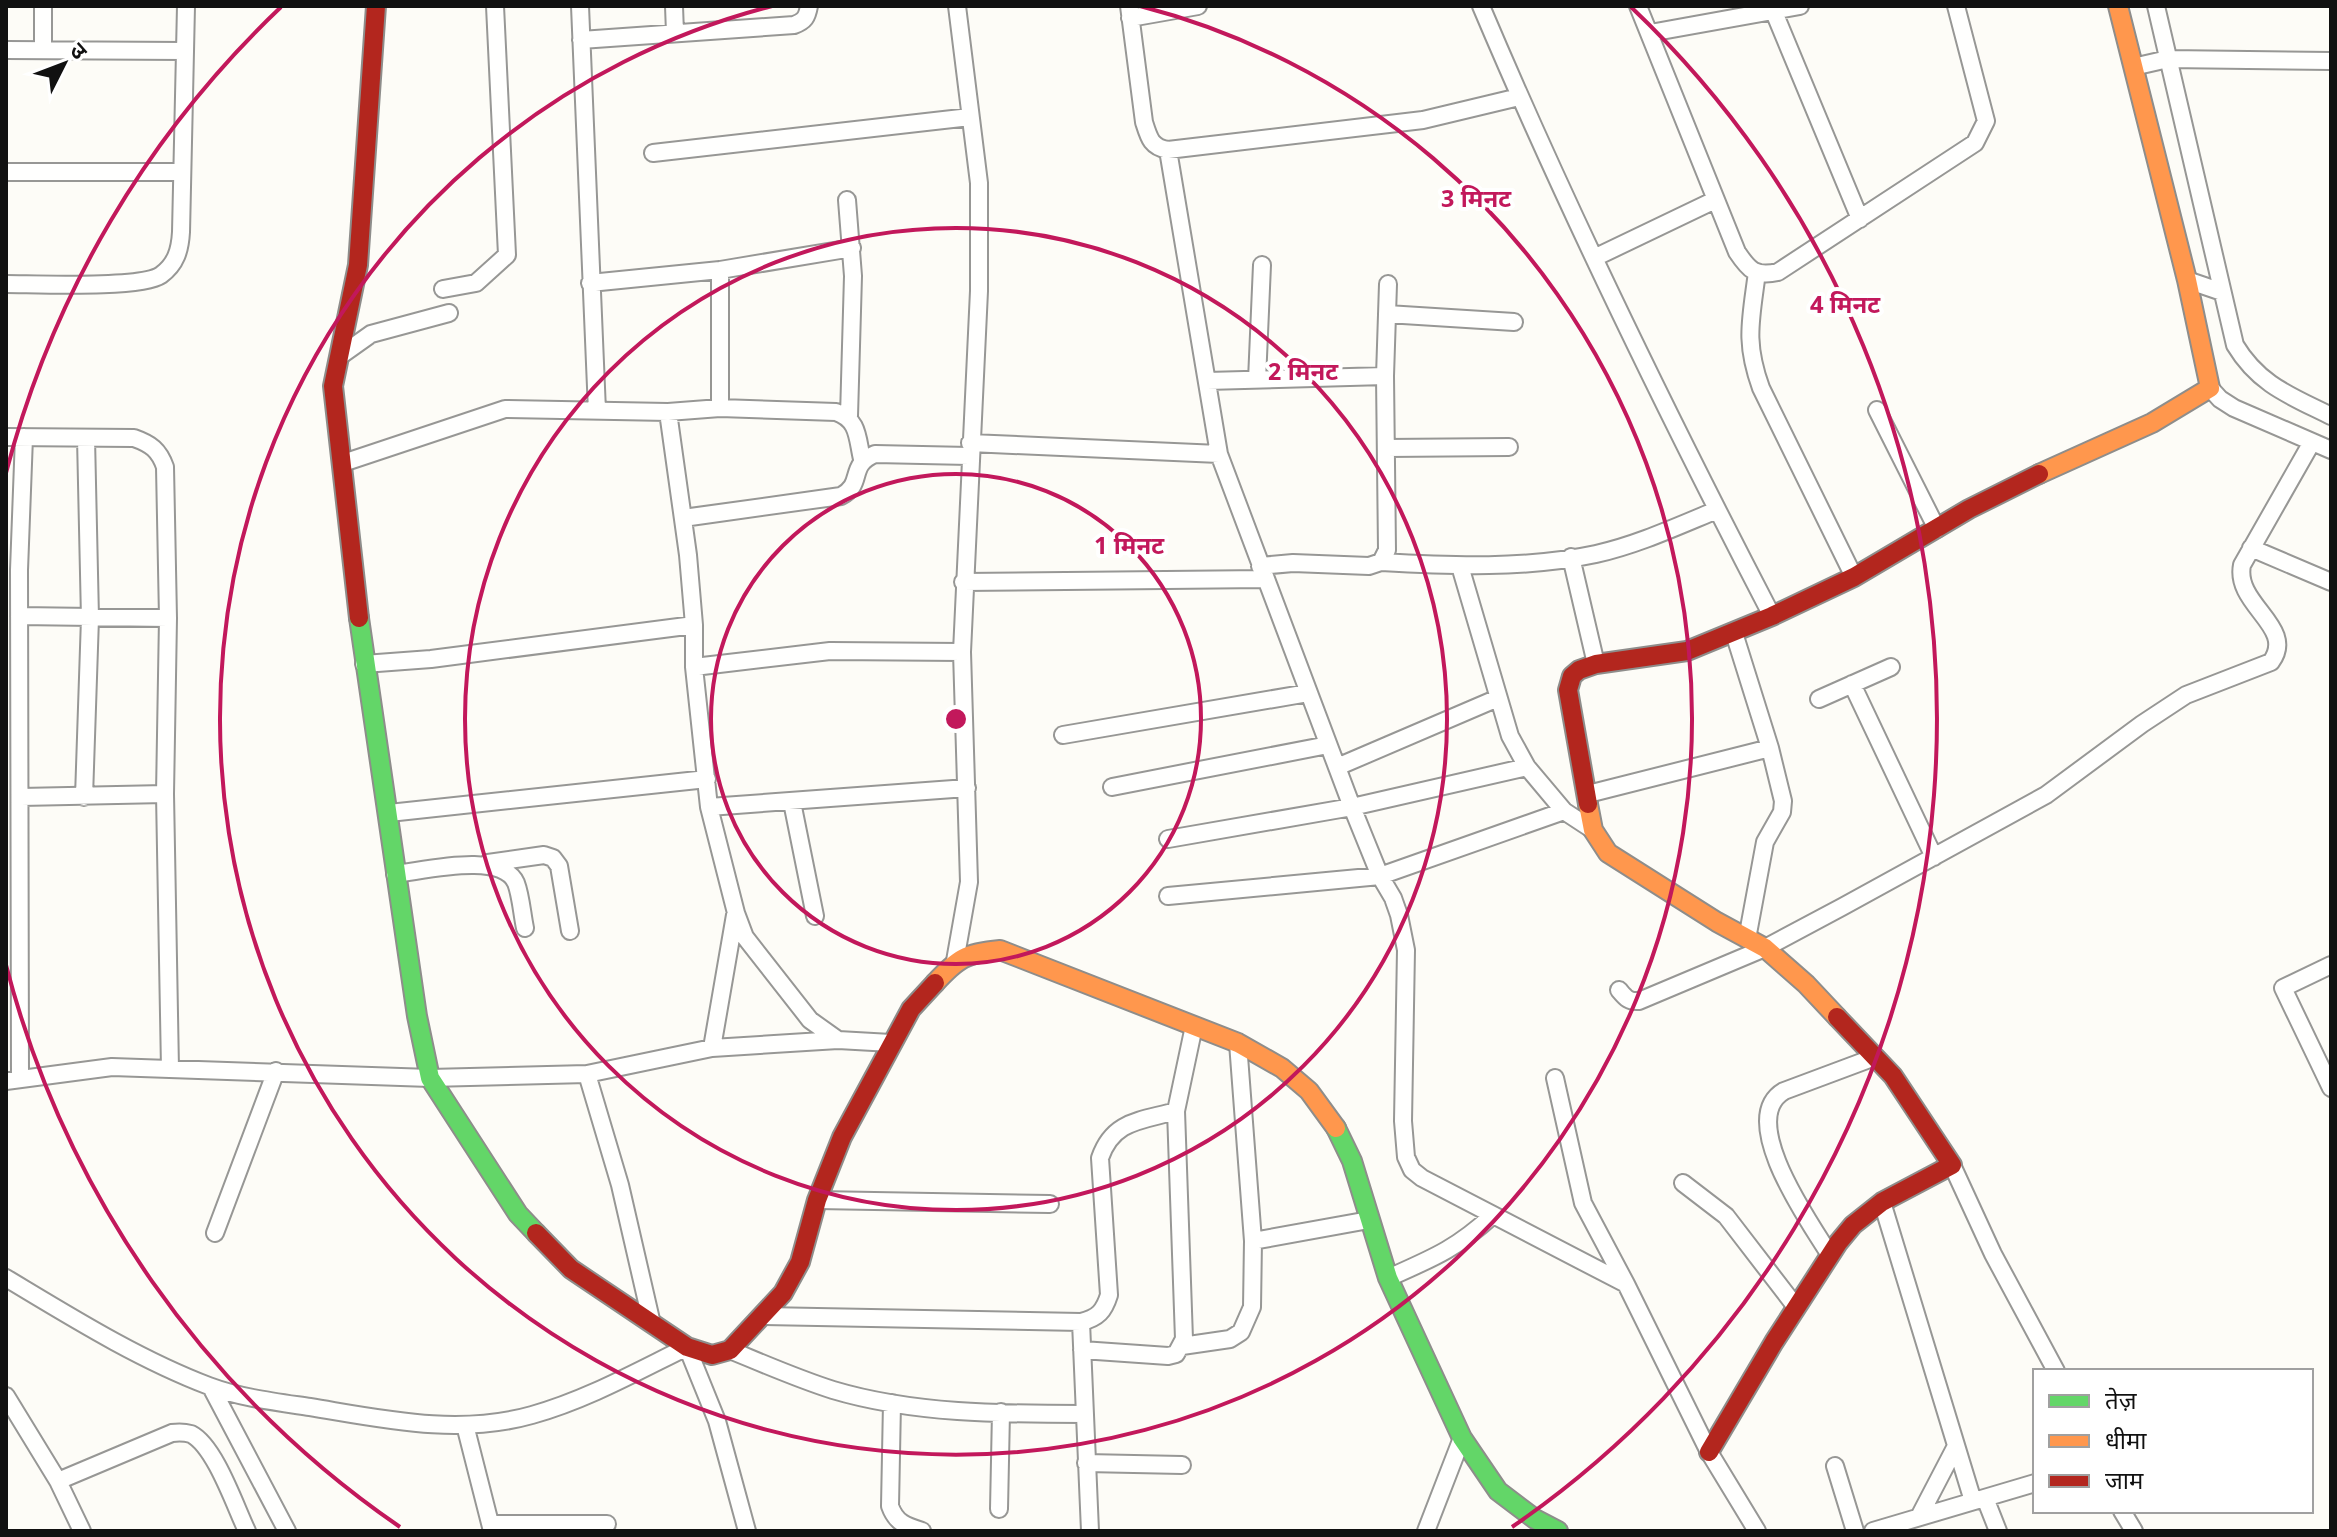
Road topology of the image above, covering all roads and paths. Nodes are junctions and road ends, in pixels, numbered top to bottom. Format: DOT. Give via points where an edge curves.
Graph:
graph roads {
  1 [pos="43,6"];
  2 [pos="186,6"];
  3 [pos="376,6"];
  4 [pos="495,6"];
  5 [pos="580,6"];
  6 [pos="674,6"];
  7 [pos="809,6"];
  8 [pos="957,6"];
  9 [pos="1198,6"];
  10 [pos="1481,6"];
  11 [pos="1638,6"];
  12 [pos="1800,6"];
  13 [pos="1956,6"];
  14 [pos="2118,6"];
  15 [pos="2156,6"];
  16 [pos="1129,12"];
  17 [pos="1774,12"];
  18 [pos="675,33"];
  19 [pos="1650,33"];
  20 [pos="581,40"];
  21 [pos="6,50"];
  22 [pos="43,50"];
  23 [pos="185,51"];
  24 [pos="2331,61"];
  25 [pos="2152,62"];
  26 [pos="1519,97"];
  27 [pos="970,117"];
  28 [pos="1168,150"];
  29 [pos="653,153"];
  30 [pos="6,172"];
  31 [pos="182,172"];
  32 [pos="847,200"];
  33 [pos="1715,200"];
  34 [pos="1860,219"];
  35 [pos="852,248"];
  36 [pos="1594,258"];
  37 [pos="1262,265"];
  38 [pos="720,270"];
  39 [pos="1757,272"];
  40 [pos="2187,280"];
  41 [pos="590,283"];
  42 [pos="6,284"];
  43 [pos="1388,284"];
  44 [pos="443,289"];
  45 [pos="2222,292"];
  46 [pos="449,313"];
  47 [pos="1387,314"];
  48 [pos="1514,322"];
  49 [pos="340,356"];
  50 [pos="1385,376"];
  51 [pos="1257,380"];
  52 [pos="1207,381"];
  53 [pos="2210,388"];
  54 [pos="720,408"];
  55 [pos="1877,410"];
  56 [pos="597,411"];
  57 [pos="668,412"];
  58 [pos="849,416"];
  59 [pos="2331,416"];
  60 [pos="6,437"];
  61 [pos="24,437"];
  62 [pos="86,438"];
  63 [pos="2312,442"];
  64 [pos="1509,447"];
  65 [pos="1386,448"];
  66 [pos="970,449"];
  67 [pos="2331,450"];
  68 [pos="1219,454"];
  69 [pos="862,459"];
  70 [pos="343,463"];
  71 [pos="1717,510"];
  72 [pos="683,518"];
  73 [pos="1937,529"];
  74 [pos="2251,548"];
  75 [pos="1571,557"];
  76 [pos="1381,562"];
  77 [pos="1460,566"];
  78 [pos="13,570"];
  79 [pos="1263,572"];
  80 [pos="1854,577"];
  81 [pos="963,582"];
  82 [pos="2331,582"];
  83 [pos="19,616"];
  84 [pos="1772,616"];
  85 [pos="90,618"];
  86 [pos="168,618"];
  87 [pos="694,625"];
  88 [pos="1734,633"];
  89 [pos="962,652"];
  90 [pos="364,664"];
  91 [pos="1596,664"];
  92 [pos="694,667"];
  93 [pos="1891,667"];
  94 [pos="1852,684"];
  95 [pos="1308,693"];
  96 [pos="1498,698"];
  97 [pos="1819,699"];
  98 [pos="1063,735"];
  99 [pos="1328,745"];
  100 [pos="1770,748"];
  101 [pos="1337,767"];
  102 [pos="1527,767"];
  103 [pos="707,779"];
  104 [pos="1112,787"];
  105 [pos="967,788"];
  106 [pos="165,794"];
  107 [pos="1588,794"];
  108 [pos="21,797"];
  109 [pos="84,797"];
  110 [pos="792,802"];
  111 [pos="709,807"];
  112 [pos="1352,807"];
  113 [pos="1564,811"];
  114 [pos="389,813"];
  115 [pos="1593,830"];
  116 [pos="1168,839"];
  117 [pos="14,855"];
  118 [pos="1934,857"];
  119 [pos="487,864"];
  120 [pos="395,874"];
  121 [pos="1380,876"];
  122 [pos="1168,896"];
  123 [pos="736,913"];
  124 [pos="815,916"];
  125 [pos="525,928"];
  126 [pos="570,931"];
  127 [pos="1747,939"];
  128 [pos="1765,948"];
  129 [pos="955,961"];
  130 [pos="2331,965"];
  131 [pos="1619,990"];
  132 [pos="1194,1026"];
  133 [pos="838,1040"];
  134 [pos="891,1043"];
  135 [pos="1238,1043"];
  136 [pos="712,1048"];
  137 [pos="1875,1057"];
  138 [pos="170,1069"];
  139 [pos="276,1071"];
  140 [pos="587,1074"];
  141 [pos="430,1078"];
  142 [pos="1555,1078"];
  143 [pos="13,1079"];
  144 [pos="2331,1088"];
  145 [pos="1176,1111"];
  146 [pos="1952,1165"];
  147 [pos="1683,1183"];
  148 [pos="817,1200"];
  149 [pos="1882,1202"];
  150 [pos="1050,1204"];
  151 [pos="1493,1215"];
  152 [pos="1369,1220"];
  153 [pos="215,1233"];
  154 [pos="1253,1241"];
  155 [pos="1830,1255"];
  156 [pos="6,1278"];
  157 [pos="1388,1278"];
  158 [pos="1626,1284"];
  159 [pos="1796,1307"];
  160 [pos="764,1316"];
  161 [pos="1081,1322"];
  162 [pos="652,1324"];
  163 [pos="1182,1346"];
  164 [pos="687,1347"];
  165 [pos="730,1350"];
  166 [pos="1082,1350"];
  167 [pos="2055,1369"];
  168 [pos="211,1387"];
  169 [pos="6,1396"];
  170 [pos="892,1403"];
  171 [pos="1001,1412"];
  172 [pos="1084,1414"];
  173 [pos="465,1425"];
  174 [pos="1462,1438"];
  175 [pos="1956,1446"];
  176 [pos="1709,1452"];
  177 [pos="1086,1463"];
  178 [pos="1182,1465"];
  179 [pos="1835,1466"];
  180 [pos="58,1481"];
  181 [pos="2033,1484"];
  182 [pos="1979,1500"];
  183 [pos="999,1509"];
  184 [pos="2123,1513"];
  185 [pos="1919,1517"];
  186 [pos="607,1524"];
  187 [pos="492,1528"];
  188 [pos="82,1531"];
  189 [pos="247,1531"];
  190 [pos="287,1531"];
  191 [pos="747,1531"];
  192 [pos="922,1531"];
  193 [pos="1090,1531"];
  194 [pos="1426,1531"];
  195 [pos="1558,1531"];
  196 [pos="1757,1531"];
  197 [pos="1855,1531"];
  198 [pos="1873,1531"];
  199 [pos="1998,1531"];
  200 [pos="2134,1531"];
  1 -- 22 [label="street"];
  2 -- 23 [label="street"];
  3 -- 49 [label="street" via="358,265"];
  4 -- 44 [label="street" via="507,255 476,283"];
  5 -- 20 [label="street"];
  6 -- 18 [label="street"];
  7 -- 18 [label="street" via="807,16 794,25"];
  8 -- 27 [label="street"];
  9 -- 16 [label="street"];
  10 -- 26 [label="street"];
  11 -- 19 [label="street"];
  12 -- 17 [label="street"];
  13 -- 34 [label="street" via="1986,121 1981,133 1975,143"];
  14 -- 25 [label="street"];
  15 -- 25 [label="street"];
  16 -- 28 [label="street" via="1149,139"];
  17 -- 19 [label="street"];
  17 -- 34 [label="street"];
  18 -- 20 [label="street"];
  19 -- 33 [label="street"];
  20 -- 41 [label="street"];
  21 -- 22 [label="street"];
  22 -- 23 [label="street"];
  23 -- 31 [label="street"];
  24 -- 25 [label="street"];
  25 -- 40 [label="street"];
  25 -- 45 [label="street"];
  26 -- 28 [label="street" via="1423,120"];
  26 -- 36 [label="street"];
  27 -- 29 [label="street"];
  27 -- 66 [label="street" via="979,183"];
  28 -- 52 [label="street"];
  30 -- 31 [label="street"];
  31 -- 42 [label="street" via="179,252 160,276 148,281"];
  32 -- 35 [label="street"];
  33 -- 36 [label="street"];
  33 -- 39 [label="street" via="1737,252 1747,268"];
  34 -- 39 [label="street" via="1778,272"];
  35 -- 38 [label="street"];
  35 -- 58 [label="street"];
  36 -- 71 [label="street"];
  37 -- 51 [label="street"];
  38 -- 41 [label="street"];
  38 -- 54 [label="street"];
  39 -- 80 [label="street" via="1751,361"];
  40 -- 45 [label="street"];
  40 -- 53 [label="street"];
  41 -- 56 [label="street"];
  43 -- 47 [label="street"];
  45 -- 59 [label="street" via="2235,345 2248,366"];
  46 -- 49 [label="street" via="371,334"];
  47 -- 48 [label="street"];
  47 -- 50 [label="street"];
  49 -- 70 [label="street" via="333,386"];
  50 -- 51 [label="street"];
  50 -- 65 [label="street"];
  51 -- 52 [label="street"];
  52 -- 68 [label="street"];
  53 -- 63 [label="street" via="2234,408"];
  53 -- 73 [label="street" via="2152,423 2027,480"];
  54 -- 57 [label="street"];
  54 -- 58 [label="street"];
  55 -- 73 [label="street"];
  56 -- 57 [label="street"];
  56 -- 70 [label="street" via="505,409"];
  57 -- 72 [label="street"];
  58 -- 69 [label="street"];
  60 -- 61 [label="street"];
  61 -- 62 [label="street"];
  61 -- 78 [label="street"];
  62 -- 85 [label="street"];
  62 -- 86 [label="street" via="134,438 160,454 166,481"];
  63 -- 67 [label="street"];
  63 -- 74 [label="street"];
  64 -- 65 [label="street"];
  65 -- 76 [label="street" via="1387,550"];
  66 -- 68 [label="street"];
  66 -- 69 [label="street"];
  66 -- 81 [label="street"];
  68 -- 79 [label="street"];
  69 -- 72 [label="street" via="855,484 841,496"];
  70 -- 90 [label="street"];
  71 -- 75 [label="street" via="1622,547"];
  71 -- 84 [label="street"];
  72 -- 87 [label="street"];
  73 -- 80 [label="street"];
  74 -- 82 [label="street"];
  74 -- 118 [label="street" via="2240,577 2279,643 2271,662 2186,695 2046,795"];
  75 -- 77 [label="street"];
  75 -- 91 [label="street"];
  76 -- 77 [label="street"];
  76 -- 79 [label="street" via="1293,563"];
  77 -- 96 [label="street"];
  78 -- 83 [label="street"];
  79 -- 81 [label="street"];
  79 -- 95 [label="street"];
  80 -- 84 [label="street"];
  81 -- 89 [label="street"];
  83 -- 85 [label="street"];
  83 -- 108 [label="street"];
  84 -- 88 [label="street"];
  85 -- 86 [label="street"];
  85 -- 109 [label="street"];
  86 -- 106 [label="street"];
  87 -- 90 [label="street"];
  87 -- 92 [label="street"];
  88 -- 91 [label="street" via="1687,651"];
  88 -- 100 [label="street"];
  89 -- 92 [label="street" via="830,651"];
  89 -- 105 [label="street"];
  90 -- 114 [label="street"];
  91 -- 107 [label="street" via="1572,676 1568,690"];
  92 -- 103 [label="street"];
  93 -- 94 [label="street"];
  94 -- 97 [label="street"];
  94 -- 118 [label="street"];
  95 -- 98 [label="street"];
  95 -- 99 [label="street"];
  96 -- 101 [label="street"];
  96 -- 102 [label="street"];
  99 -- 101 [label="street"];
  99 -- 104 [label="street"];
  100 -- 107 [label="street"];
  100 -- 127 [label="street" via="1782,812 1765,842"];
  101 -- 112 [label="street"];
  102 -- 112 [label="street"];
  102 -- 113 [label="street"];
  103 -- 111 [label="street"];
  103 -- 114 [label="street"];
  105 -- 110 [label="street"];
  105 -- 129 [label="street" via="969,882"];
  106 -- 109 [label="street"];
  106 -- 138 [label="street"];
  107 -- 115 [label="street"];
  108 -- 109 [label="street"];
  108 -- 117 [label="street"];
  110 -- 111 [label="street"];
  110 -- 124 [label="street"];
  111 -- 123 [label="street"];
  112 -- 116 [label="street"];
  112 -- 121 [label="street"];
  113 -- 115 [label="street"];
  113 -- 121 [label="street"];
  114 -- 120 [label="street"];
  115 -- 127 [label="street" via="1608,853 1624,865"];
  117 -- 143 [label="street"];
  118 -- 128 [label="street"];
  119 -- 120 [label="street"];
  119 -- 125 [label="street" via="516,881"];
  119 -- 126 [label="street" via="553,858 559,866"];
  120 -- 141 [label="street"];
  121 -- 122 [label="street"];
  121 -- 151 [label="street" via="1399,915 1406,950 1406,1157 1422,1178"];
  123 -- 133 [label="street" via="745,937 810,1020"];
  123 -- 136 [label="street"];
  127 -- 128 [label="street"];
  128 -- 131 [label="street" via="1639,1001 1632,1002"];
  128 -- 137 [label="street"];
  129 -- 132 [label="street" via="1000,950"];
  129 -- 134 [label="street" via="911,1009"];
  130 -- 144 [label="street" via="2283,988"];
  132 -- 135 [label="street"];
  132 -- 145 [label="street"];
  133 -- 134 [label="street"];
  133 -- 136 [label="street"];
  134 -- 148 [label="street" via="842,1137"];
  135 -- 152 [label="street" via="1309,1091 1352,1161"];
  135 -- 154 [label="street"];
  136 -- 140 [label="street"];
  137 -- 146 [label="street"];
  137 -- 155 [label="street" via="1784,1091 1767,1114 1781,1172"];
  138 -- 139 [label="street"];
  138 -- 143 [label="street" via="112,1067"];
  139 -- 141 [label="street"];
  139 -- 153 [label="street"];
  140 -- 141 [label="street"];
  140 -- 162 [label="street" via="620,1185"];
  141 -- 162 [label="street" via="518,1214 571,1269"];
  142 -- 158 [label="street" via="1583,1203"];
  145 -- 161 [label="street" via="1121,1128 1105,1142 1100,1158 1109,1295 1096,1318"];
  145 -- 163 [label="street"];
  146 -- 149 [label="street"];
  146 -- 167 [label="street"];
  147 -- 159 [label="street" via="1726,1216"];
  148 -- 150 [label="street"];
  148 -- 160 [label="street" via="800,1262"];
  149 -- 155 [label="street" via="1853,1225"];
  149 -- 175 [label="street"];
  151 -- 157 [label="street" via="1447,1252"];
  151 -- 158 [label="street"];
  152 -- 154 [label="street"];
  152 -- 157 [label="street"];
  154 -- 163 [label="street" via="1248,1322 1230,1339"];
  155 -- 159 [label="street"];
  156 -- 168 [label="street"];
  157 -- 174 [label="street"];
  158 -- 176 [label="street"];
  159 -- 176 [label="street"];
  160 -- 161 [label="street"];
  160 -- 165 [label="street"];
  161 -- 166 [label="street"];
  162 -- 164 [label="street"];
  163 -- 166 [label="street" via="1168,1356"];
  164 -- 165 [label="street" via="712,1355"];
  164 -- 173 [label="street" via="575,1401 528,1416"];
  164 -- 191 [label="street" via="717,1421"];
  165 -- 170 [label="street" via="834,1390"];
  166 -- 172 [label="street"];
  168 -- 173 [label="street" via="417,1425"];
  168 -- 190 [label="street"];
  169 -- 180 [label="street"];
  170 -- 171 [label="street"];
  170 -- 192 [label="street" via="890,1506 903,1525"];
  171 -- 172 [label="street"];
  171 -- 183 [label="street"];
  172 -- 177 [label="street"];
  173 -- 187 [label="street"];
  174 -- 194 [label="street"];
  174 -- 195 [label="street" via="1498,1491"];
  175 -- 182 [label="street"];
  175 -- 185 [label="street"];
  176 -- 196 [label="street"];
  177 -- 178 [label="street"];
  177 -- 193 [label="street"];
  179 -- 197 [label="street"];
  180 -- 188 [label="street"];
  180 -- 189 [label="street" via="184,1432 209,1454"];
  181 -- 182 [label="street"];
  182 -- 185 [label="street"];
  182 -- 199 [label="street"];
  184 -- 200 [label="street"];
  185 -- 198 [label="street"];
  186 -- 187 [label="street"];
}
